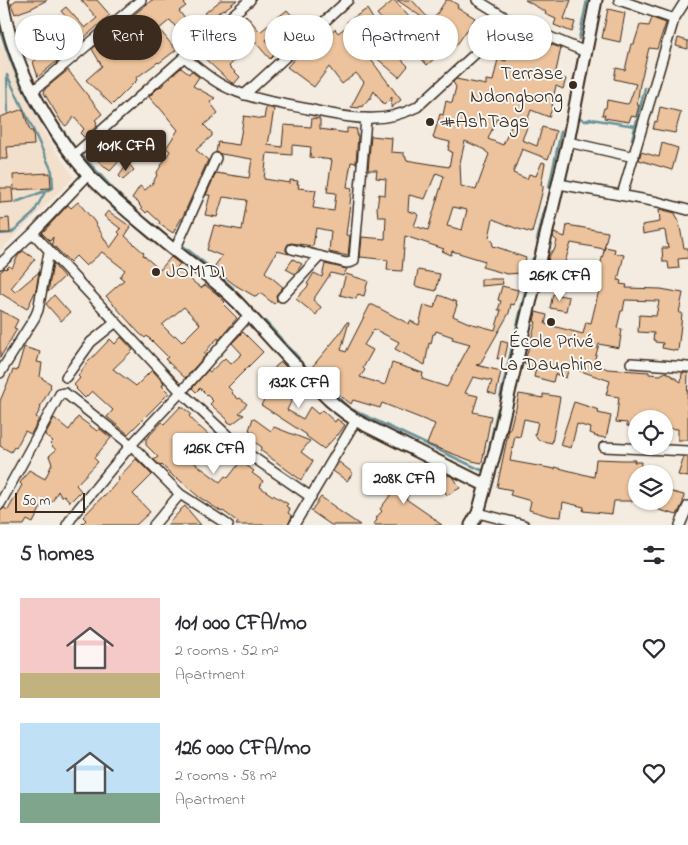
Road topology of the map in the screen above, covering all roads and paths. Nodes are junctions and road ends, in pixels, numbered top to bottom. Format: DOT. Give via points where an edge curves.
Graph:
graph roads {
  1 [pos="141,0"];
  2 [pos="250,0"];
  3 [pos="348,0"];
  4 [pos="477,0"];
  5 [pos="596,0"];
  6 [pos="619,0"];
  7 [pos="686,0"];
  8 [pos="3,1"];
  9 [pos="233,15"];
  10 [pos="502,15"];
  11 [pos="674,18"];
  12 [pos="552,38"];
  13 [pos="586,52"];
  14 [pos="181,60"];
  15 [pos="188,60"];
  16 [pos="469,60"];
  17 [pos="32,91"];
  18 [pos="244,95"];
  19 [pos="366,119"];
  20 [pos="568,142"];
  21 [pos="73,156"];
  22 [pos="634,157"];
  23 [pos="216,158"];
  24 [pos="89,174"];
  25 [pos="559,184"];
  26 [pos="622,195"];
  27 [pos="688,210"];
  28 [pos="32,233"];
  29 [pos="292,249"];
  30 [pos="175,250"];
  31 [pos="50,252"];
  32 [pos="320,256"];
  33 [pos="0,264"];
  34 [pos="282,297"];
  35 [pos="248,316"];
  36 [pos="116,322"];
  37 [pos="631,363"];
  38 [pos="688,367"];
  39 [pos="0,373"];
  40 [pos="66,377"];
  41 [pos="181,392"];
  42 [pos="356,420"];
  43 [pos="131,446"];
  44 [pos="604,447"];
  45 [pos="688,451"];
  46 [pos="485,485"];
  47 [pos="180,494"];
  48 [pos="311,498"];
  49 [pos="0,504"];
  50 [pos="688,506"];
  51 [pos="478,513"];
  52 [pos="67,525"];
  53 [pos="154,525"];
  54 [pos="228,525"];
  55 [pos="294,525"];
  56 [pos="471,525"];
  57 [pos="524,525"];
  58 [pos="680,525"];
  1 -- 17 [label="street"];
  2 -- 9 [label="street"];
  3 -- 18 [label="street"];
  4 -- 10 [label="street"];
  5 -- 13 [label="main road"];
  6 -- 11 [label="street"];
  7 -- 11 [label="street"];
  8 -- 17 [label="main road" via="15,51"];
  11 -- 22 [label="street"];
  12 -- 13 [label="street"];
  13 -- 20 [label="main road"];
  14 -- 21 [label="street"];
  15 -- 18 [label="street" via="216,81"];
  16 -- 19 [label="street" via="417,107 398,115"];
  17 -- 21 [label="main road"];
  18 -- 19 [label="street"];
  19 -- 32 [label="street" via="354,260 346,263"];
  20 -- 22 [label="street"];
  20 -- 25 [label="main road"];
  21 -- 24 [label="main road"];
  22 -- 26 [label="street"];
  23 -- 30 [label="street"];
  24 -- 28 [label="street"];
  24 -- 30 [label="main road" via="127,211"];
  25 -- 26 [label="street"];
  25 -- 46 [label="main road"];
  26 -- 27 [label="street"];
  28 -- 31 [label="street"];
  28 -- 33 [label="street"];
  29 -- 32 [label="street"];
  30 -- 35 [label="main road" via="236,301"];
  31 -- 36 [label="street"];
  31 -- 39 [label="street" via="38,310"];
  32 -- 34 [label="street"];
  35 -- 41 [label="street"];
  35 -- 42 [label="main road" via="328,399"];
  36 -- 40 [label="street" via="91,342"];
  36 -- 41 [label="street"];
  37 -- 38 [label="street"];
  41 -- 43 [label="street"];
  41 -- 48 [label="street" via="244,451"];
  42 -- 46 [label="main road"];
  42 -- 48 [label="street"];
  43 -- 47 [label="street"];
  43 -- 49 [label="street" via="62,392"];
  43 -- 52 [label="street"];
  44 -- 45 [label="street"];
  46 -- 51 [label="main road"];
  47 -- 53 [label="street"];
  47 -- 54 [label="street"];
  48 -- 55 [label="street"];
  50 -- 58 [label="street"];
  51 -- 56 [label="main road"];
  51 -- 57 [label="street"];
}
